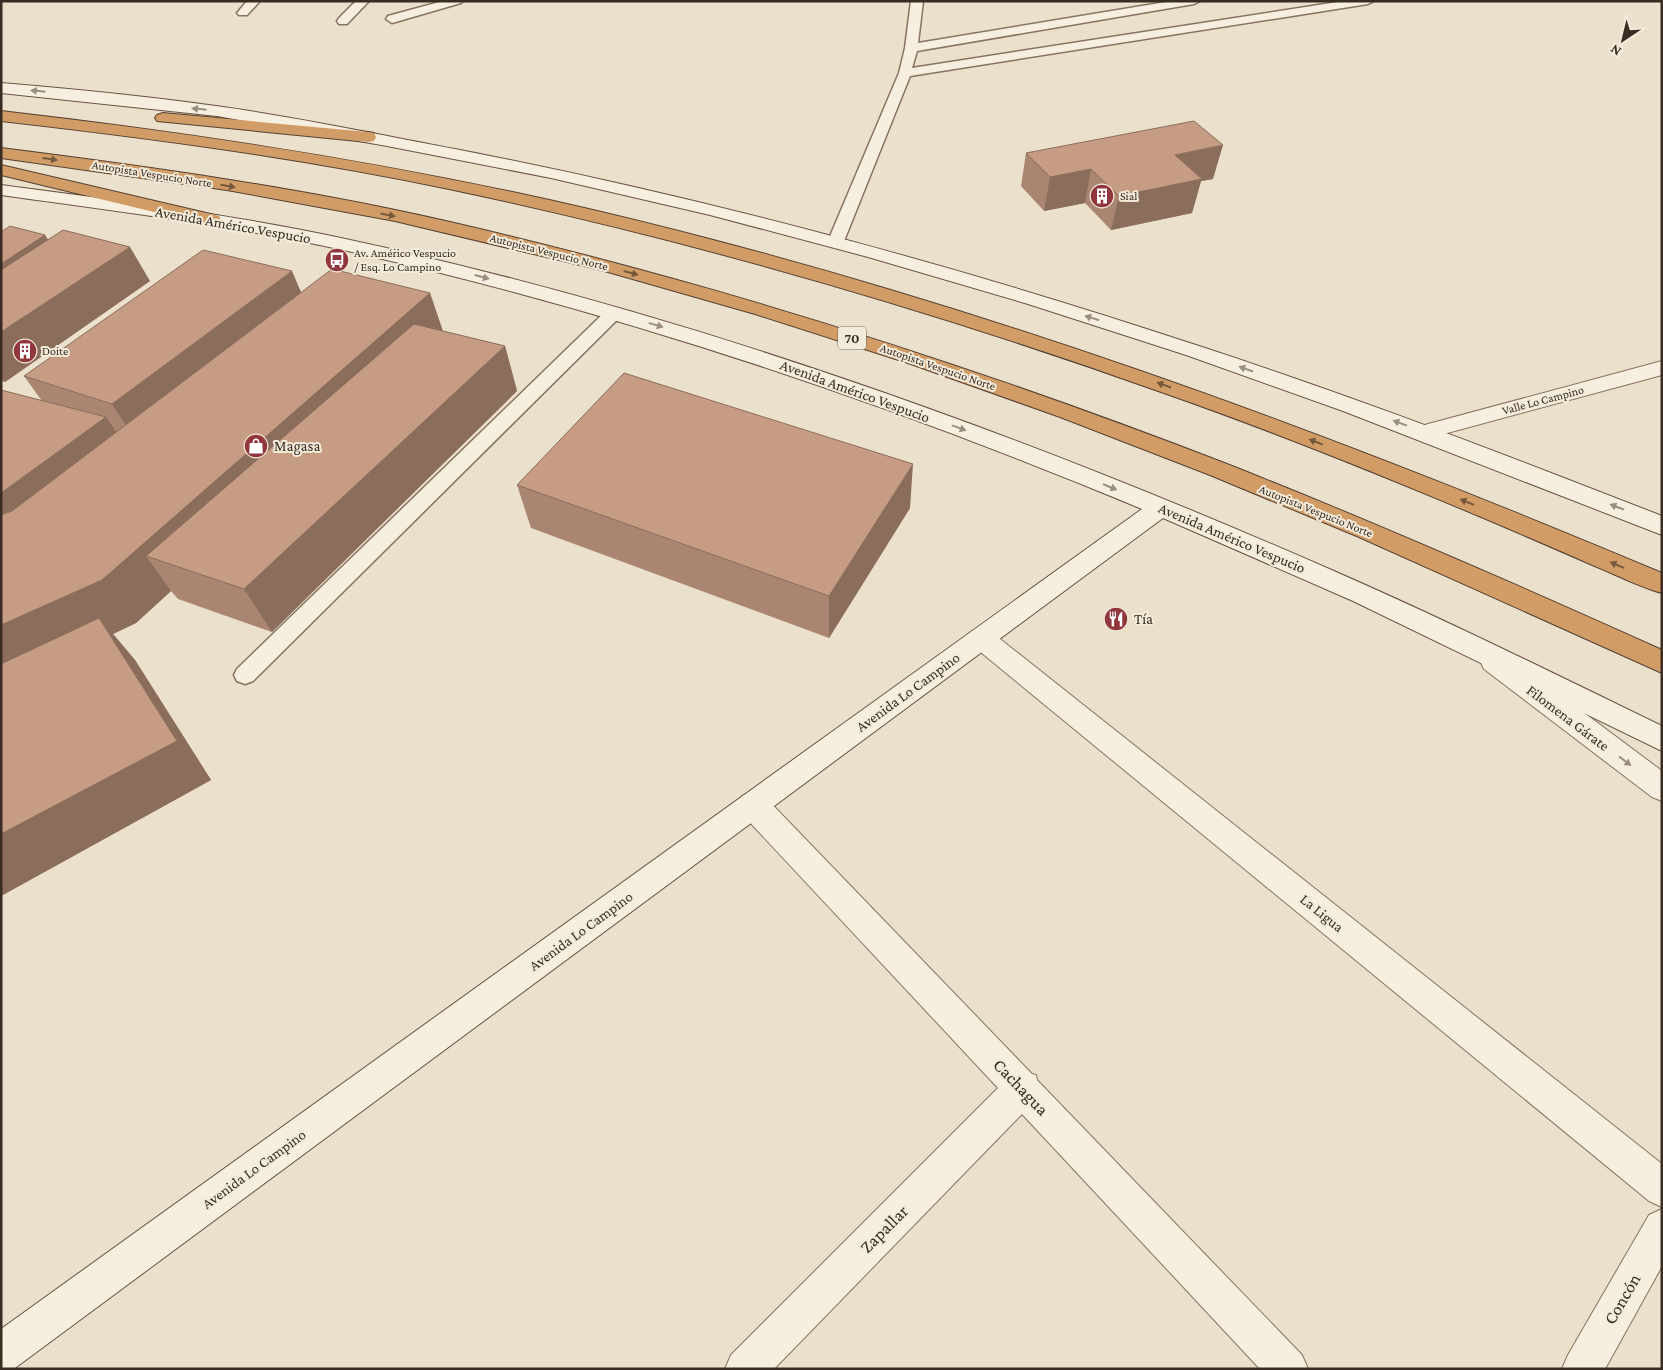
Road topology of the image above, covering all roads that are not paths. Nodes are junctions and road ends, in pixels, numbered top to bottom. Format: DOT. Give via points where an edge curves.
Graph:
graph roads {
  1 [pos="254,1"];
  2 [pos="363,1"];
  3 [pos="457,1"];
  4 [pos="917,1"];
  5 [pos="1194,1"];
  6 [pos="1368,1"];
  7 [pos="244,13"];
  8 [pos="392,18"];
  9 [pos="343,21"];
  10 [pos="912,48"];
  11 [pos="905,73"];
  12 [pos="1,88"];
  13 [pos="1,105"];
  14 [pos="1,116"];
  15 [pos="368,137"];
  16 [pos="1,153"];
  17 [pos="1,170"];
  18 [pos="3,192"];
  19 [pos="212,220"];
  20 [pos="836,241"];
  21 [pos="614,313"];
  22 [pos="1662,368"];
  23 [pos="1425,432"];
  24 [pos="1161,507"];
  25 [pos="1662,526"];
  26 [pos="1662,584"];
  27 [pos="981,638"];
  28 [pos="1474,647"];
  29 [pos="1662,662"];
  30 [pos="245,675"];
  31 [pos="1662,739"];
  32 [pos="1662,788"];
  33 [pos="753,805"];
  34 [pos="1022,1088"];
  35 [pos="1662,1188"];
  36 [pos="1662,1228"];
  37 [pos="1,1354"];
  38 [pos="745,1369"];
  39 [pos="1288,1369"];
  40 [pos="1582,1369"];
  1 -- 7 [label="lane"];
  2 -- 9 [label="lane"];
  3 -- 8 [label="lane"];
  4 -- 10 [label="lane"];
  5 -- 10 [label="lane"];
  6 -- 11 [label="lane"];
  10 -- 11 [label="lane"];
  11 -- 20 [label="lane"];
  15 -- 12 [label="main road, one-way" via="218,112"];
  13 -- 15 [label="highway"];
  26 -- 14 [label="highway, one-way" via="1413,480 1172,388 925,306 726,248 554,206 405,175 178,138"];
  15 -- 20 [label="main road" via="565,175"];
  16 -- 29 [label="highway, Autopista Vespucio Norte / 70, one-way" via="194,180 449,227 633,273 821,329 985,383 1168,450 1445,564"];
  17 -- 19 [label="highway"];
  18 -- 19 [label="main road, Avenida Américo Vespucio"];
  19 -- 21 [label="main road, Avenida Américo Vespucio, one-way" via="338,243"];
  23 -- 20 [label="main road, one-way" via="1073,312"];
  21 -- 24 [label="main road, Avenida Américo Vespucio, one-way" via="841,385"];
  21 -- 30 [label="lane"];
  22 -- 23 [label="main road, Valle Lo Campino"];
  25 -- 23 [label="main road, one-way"];
  24 -- 27 [label="main road, Avenida Lo Campino"];
  24 -- 28 [label="main road, Avenida Américo Vespucio"];
  27 -- 33 [label="main road, Avenida Lo Campino"];
  27 -- 35 [label="main road, La Ligua"];
  28 -- 31 [label="main road, Avenida Américo Vespucio"];
  28 -- 32 [label="main road, Filomena Gárate, one-way"];
  33 -- 34 [label="main road, Cachagua"];
  33 -- 37 [label="main road, Avenida Lo Campino"];
  34 -- 38 [label="main road, Zapallar"];
  34 -- 39 [label="main road, Cachagua"];
  36 -- 40 [label="main road, Concón"];
}
